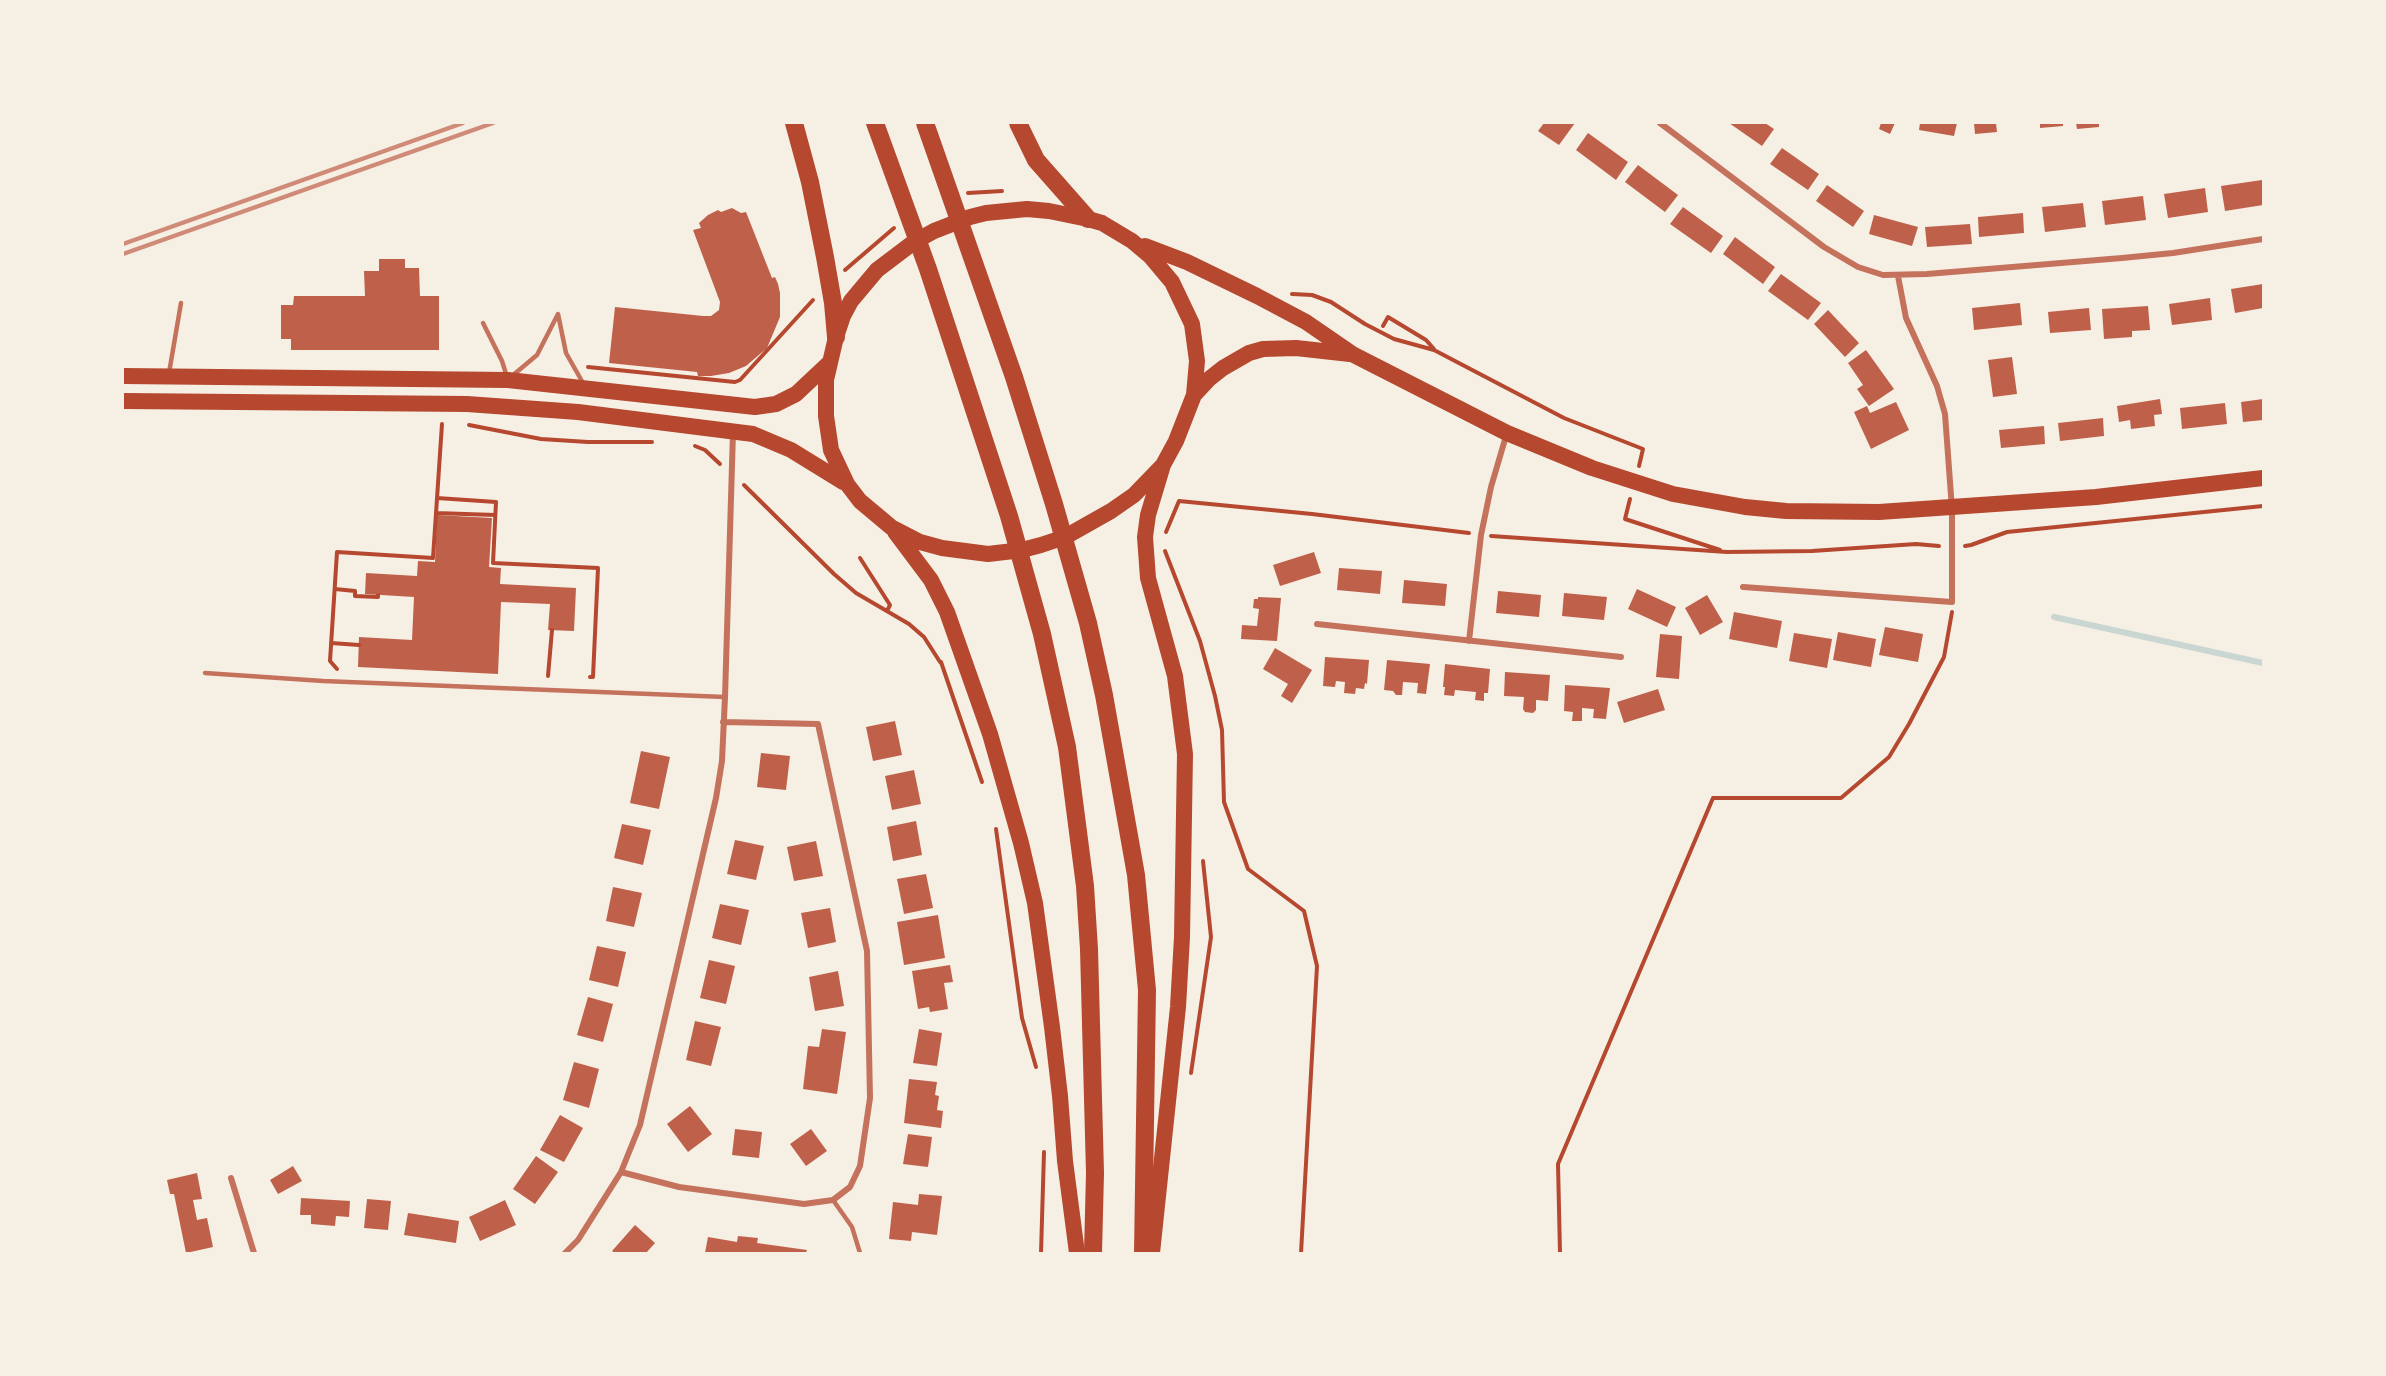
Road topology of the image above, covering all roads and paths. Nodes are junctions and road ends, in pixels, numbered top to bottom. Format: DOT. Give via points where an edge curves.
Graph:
graph roads {
  1 [pos="794,123"];
  2 [pos="874,123"];
  3 [pos="925,123"];
  4 [pos="1018,123"];
  5 [pos="1660,123"];
  6 [pos="1088,219"];
  7 [pos="2263,239"];
  8 [pos="1132,241"];
  9 [pos="1898,276"];
  10 [pos="1283,290"];
  11 [pos="816,298"];
  12 [pos="181,303"];
  13 [pos="483,323"];
  14 [pos="1383,326"];
  15 [pos="836,337"];
  16 [pos="1434,350"];
  17 [pos="1354,355"];
  18 [pos="831,360"];
  19 [pos="582,367"];
  20 [pos="123,376"];
  21 [pos="168,376"];
  22 [pos="508,380"];
  23 [pos="587,387"];
  24 [pos="1194,395"];
  25 [pos="123,401"];
  26 [pos="450,424"];
  27 [pos="467,424"];
  28 [pos="733,431"];
  29 [pos="1507,433"];
  30 [pos="655,441"];
  31 [pos="690,445"];
  32 [pos="712,456"];
  33 [pos="1641,458"];
  34 [pos="1163,465"];
  35 [pos="2263,478"];
  36 [pos="742,483"];
  37 [pos="847,484"];
  38 [pos="437,498"];
  39 [pos="1629,503"];
  40 [pos="2263,506"];
  41 [pos="1952,508"];
  42 [pos="436,513"];
  43 [pos="495,515"];
  44 [pos="891,527"];
  45 [pos="1166,533"];
  46 [pos="1481,535"];
  47 [pos="1162,543"];
  48 [pos="1952,546"];
  49 [pos="1727,552"];
  50 [pos="860,558"];
  51 [pos="1743,587"];
  52 [pos="335,589"];
  53 [pos="378,595"];
  54 [pos="1952,602"];
  55 [pos="887,611"];
  56 [pos="1317,624"];
  57 [pos="552,630"];
  58 [pos="1469,641"];
  59 [pos="332,643"];
  60 [pos="359,645"];
  61 [pos="942,652"];
  62 [pos="1621,657"];
  63 [pos="940,662"];
  64 [pos="348,669"];
  65 [pos="205,673"];
  66 [pos="538,676"];
  67 [pos="548,676"];
  68 [pos="560,676"];
  69 [pos="582,677"];
  70 [pos="725,697"];
  71 [pos="723,722"];
  72 [pos="984,788"];
  73 [pos="995,822"];
  74 [pos="1038,1073"];
  75 [pos="1044,1149"];
  76 [pos="621,1172"];
  77 [pos="231,1178"];
  78 [pos="832,1200"];
  79 [pos="254,1253"];
  80 [pos="565,1253"];
  81 [pos="860,1253"];
  82 [pos="1041,1253"];
  83 [pos="1077,1253"];
  84 [pos="1094,1253"];
  85 [pos="1143,1253"];
  86 [pos="1152,1253"];
  87 [pos="1301,1253"];
  88 [pos="1560,1253"];
  1 -- 15 [label="highway" via="810,182"];
  2 -- 84 [label="highway" via="928,269 1009,516 1047,652 1067,747 1089,949"];
  3 -- 85 [label="highway" via="1054,504 1104,695 1136,875 1148,990"];
  4 -- 6 [label="highway" via="1036,160"];
  5 -- 9 [label="street" via="1841,258 1871,271"];
  6 -- 8 [label="highway"];
  6 -- 15 [label="highway" via="1049,211 1006,210 970,217 934,231 895,255 864,284 851,301"];
  7 -- 9 [label="street" via="2173,253"];
  8 -- 17 [label="highway" via="1257,296 1306,322"];
  8 -- 24 [label="highway" via="1162,269 1186,308 1196,339"];
  9 -- 41 [label="street" via="1906,318 1937,386 1945,414"];
  10 -- 16 [label="path" via="1331,302 1394,339"];
  11 -- 19 [label="path" via="735,382"];
  12 -- 21 [label="lane"];
  13 -- 22 [label="lane"];
  14 -- 16 [label="path" via="1388,317 1426,340"];
  15 -- 18 [label="highway"];
  16 -- 33 [label="path" via="1564,418 1643,449"];
  17 -- 24 [label="highway" via="1296,348 1263,349 1223,368"];
  17 -- 29 [label="highway"];
  18 -- 23 [label="highway" via="796,394 776,404 755,407"];
  18 -- 37 [label="highway" via="826,380 828,433 831,450"];
  20 -- 21 [label="highway"];
  21 -- 22 [label="highway"];
  22 -- 23 [label="highway"];
  22 -- 23 [label="lane" via="537,355 558,314 566,353"];
  24 -- 34 [label="highway"];
  25 -- 28 [label="highway" via="467,404 578,412"];
  26 -- 38 [label="path" via="442,424"];
  27 -- 30 [label="path" via="541,439"];
  28 -- 37 [label="highway" via="782,445"];
  28 -- 70 [label="street"];
  29 -- 41 [label="highway" via="1634,482 1673,494 1745,507 1832,512"];
  29 -- 46 [label="street"];
  31 -- 32 [label="path"];
  34 -- 44 [label="highway" via="1134,495 1094,522 1065,537 1022,550 988,554 942,548"];
  34 -- 86 [label="highway" via="1148,514 1144,555 1175,676 1185,754 1178,1007"];
  35 -- 41 [label="highway"];
  36 -- 55 [label="path" via="834,574"];
  37 -- 44 [label="highway" via="860,501"];
  38 -- 42 [label="path"];
  38 -- 43 [label="path" via="496,502"];
  39 -- 49 [label="path" via="1625,519"];
  40 -- 48 [label="path" via="2007,532 1971,545"];
  41 -- 48 [label="street"];
  42 -- 43 [label="path"];
  42 -- 52 [label="path" via="433,558 337,552"];
  43 -- 69 [label="path" via="493,562 598,568 593,677"];
  44 -- 83 [label="highway" via="931,579 947,612 990,734 1021,843 1035,903 1052,1027"];
  45 -- 46 [label="path" via="1179,501"];
  46 -- 49 [label="path"];
  46 -- 58 [label="street"];
  47 -- 87 [label="path" via="1200,641 1215,696 1222,730 1224,801 1248,869 1304,911 1317,966"];
  48 -- 49 [label="path"];
  48 -- 54 [label="street"];
  50 -- 55 [label="path" via="890,605"];
  51 -- 54 [label="street"];
  52 -- 53 [label="path" via="355,591 355,596"];
  52 -- 59 [label="path"];
  54 -- 88 [label="path" via="1944,657 1909,724 1889,757 1841,798 1713,798 1558,1164"];
  55 -- 63 [label="path" via="924,637"];
  56 -- 58 [label="street"];
  57 -- 67 [label="path"];
  58 -- 62 [label="street"];
  59 -- 60 [label="path"];
  59 -- 64 [label="path" via="330,661 336,669"];
  61 -- 63 [label="path"];
  63 -- 72 [label="path"];
  65 -- 70 [label="lane"];
  66 -- 67 [label="path"];
  67 -- 68 [label="path"];
  70 -- 71 [label="street"];
  71 -- 76 [label="street" via="714,809 647,1096"];
  71 -- 78 [label="street" via="818,724 867,951 870,1098 860,1166 850,1187"];
  73 -- 74 [label="path" via="1022,1018"];
  75 -- 82 [label="path"];
  76 -- 78 [label="street" via="679,1187 804,1204"];
  76 -- 80 [label="street" via="579,1240"];
  77 -- 79 [label="street"];
  78 -- 81 [label="lane" via="852,1227"];
}
